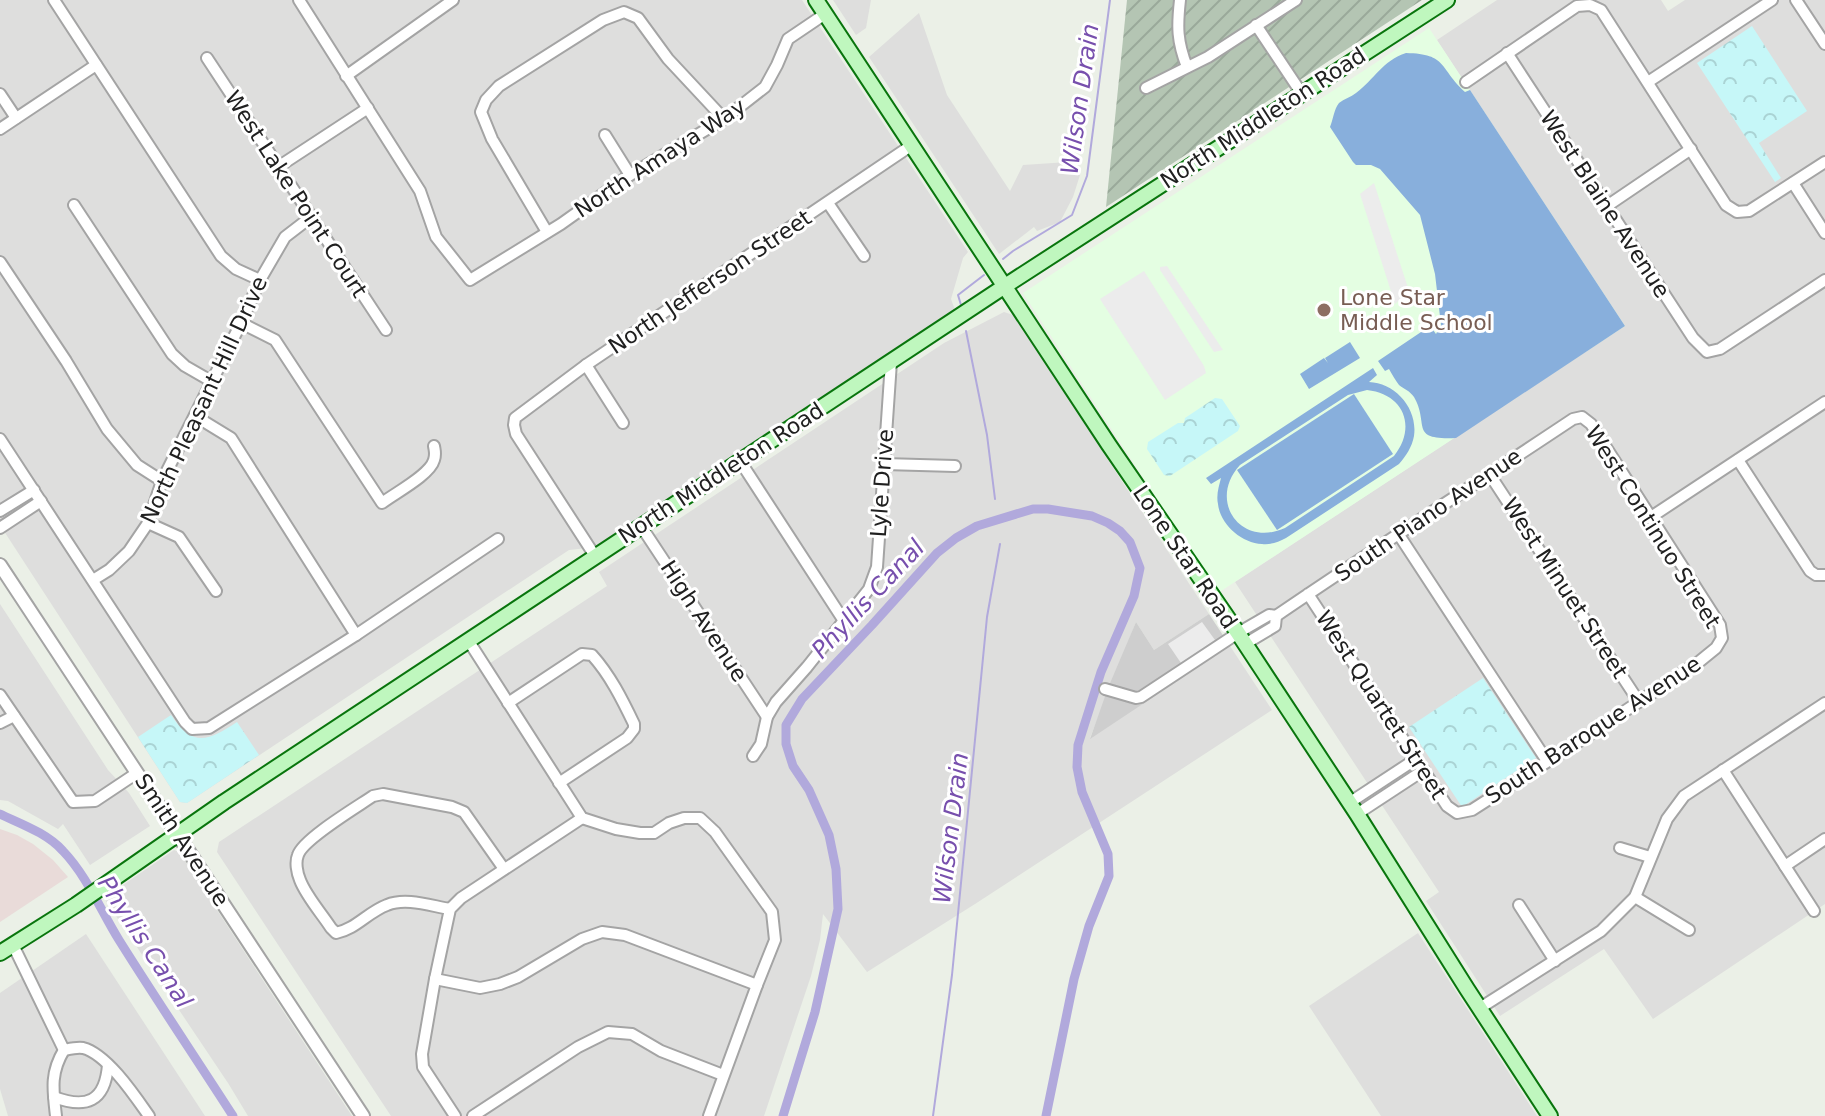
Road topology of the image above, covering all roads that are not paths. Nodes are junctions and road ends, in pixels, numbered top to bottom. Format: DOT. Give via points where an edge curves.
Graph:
graph roads {
  1 [pos="54,0"];
  2 [pos="299,0"];
  3 [pos="453,0"];
  4 [pos="816,0"];
  5 [pos="1180,0"];
  6 [pos="1296,0"];
  7 [pos="1447,0"];
  8 [pos="1772,0"];
  9 [pos="1796,0"];
  10 [pos="825,14"];
  11 [pos="1256,25"];
  12 [pos="1825,44"];
  13 [pos="1507,53"];
  14 [pos="207,58"];
  15 [pos="96,65"];
  16 [pos="1187,67"];
  17 [pos="346,76"];
  18 [pos="1466,82"];
  19 [pos="1648,82"];
  20 [pos="1146,88"];
  21 [pos="0,94"];
  22 [pos="1302,94"];
  23 [pos="368,108"];
  24 [pos="16,118"];
  25 [pos="724,119"];
  26 [pos="0,129"];
  27 [pos="605,135"];
  28 [pos="912,145"];
  29 [pos="1691,149"];
  30 [pos="1825,162"];
  31 [pos="278,167"];
  32 [pos="630,175"];
  33 [pos="1793,183"];
  34 [pos="828,203"];
  35 [pos="74,205"];
  36 [pos="1607,206"];
  37 [pos="311,217"];
  38 [pos="547,232"];
  39 [pos="1825,233"];
  40 [pos="864,256"];
  41 [pos="0,262"];
  42 [pos="260,280"];
  43 [pos="1825,280"];
  44 [pos="1005,286"];
  45 [pos="241,323"];
  46 [pos="386,330"];
  47 [pos="891,362"];
  48 [pos="586,365"];
  49 [pos="211,381"];
  50 [pos="1824,405"];
  51 [pos="195,416"];
  52 [pos="1582,417"];
  53 [pos="623,423"];
  54 [pos="0,439"];
  55 [pos="434,446"];
  56 [pos="1738,460"];
  57 [pos="740,461"];
  58 [pos="884,464"];
  59 [pos="955,466"];
  60 [pos="1490,475"];
  61 [pos="162,481"];
  62 [pos="34,490"];
  63 [pos="41,501"];
  64 [pos="0,511"];
  65 [pos="1651,517"];
  66 [pos="148,523"];
  67 [pos="641,526"];
  68 [pos="0,528"];
  69 [pos="1399,535"];
  70 [pos="498,539"];
  71 [pos="595,556"];
  72 [pos="0,565"];
  73 [pos="1820,575"];
  74 [pos="93,580"];
  75 [pos="216,591"];
  76 [pos="1308,594"];
  77 [pos="844,621"];
  78 [pos="356,635"];
  79 [pos="1241,638"];
  80 [pos="1722,638"];
  81 [pos="468,640"];
  82 [pos="1105,689"];
  83 [pos="0,695"];
  84 [pos="1639,702"];
  85 [pos="508,703"];
  86 [pos="1825,703"];
  87 [pos="14,716"];
  88 [pos="767,717"];
  89 [pos="0,723"];
  90 [pos="753,756"];
  91 [pos="1416,759"];
  92 [pos="1547,761"];
  93 [pos="1424,770"];
  94 [pos="1723,770"];
  95 [pos="137,773"];
  96 [pos="559,783"];
  97 [pos="1353,808"];
  98 [pos="1457,813"];
  99 [pos="582,818"];
  100 [pos="178,833"];
  101 [pos="1825,839"];
  102 [pos="1620,848"];
  103 [pos="1650,857"];
  104 [pos="1785,866"];
  105 [pos="504,869"];
  106 [pos="1635,897"];
  107 [pos="1519,905"];
  108 [pos="450,909"];
  109 [pos="1814,911"];
  110 [pos="1689,930"];
  111 [pos="6,949"];
  112 [pos="1555,961"];
  113 [pos="435,979"];
  114 [pos="757,985"];
  115 [pos="1480,1008"];
  116 [pos="64,1050"];
  117 [pos="108,1065"];
  118 [pos="723,1075"];
  119 [pos="54,1097"];
  120 [pos="56,1116"];
  121 [pos="149,1116"];
  122 [pos="363,1116"];
  123 [pos="455,1116"];
  124 [pos="473,1116"];
  125 [pos="709,1116"];
  126 [pos="1550,1116"];
  1 -- 15 [label="street"];
  2 -- 17 [label="street"];
  3 -- 17 [label="street"];
  4 -- 10 [label="main road, Lone Star Road"];
  5 -- 16 [label="street" via="1178,37"];
  6 -- 11 [label="street"];
  7 -- 22 [label="main road, North Middleton Road"];
  8 -- 19 [label="street"];
  9 -- 12 [label="street"];
  10 -- 25 [label="street, North Amaya Way" via="788,39 765,87"];
  10 -- 28 [label="main road, Lone Star Road"];
  11 -- 16 [label="street"];
  11 -- 22 [label="street"];
  13 -- 18 [label="street"];
  13 -- 19 [label="street" via="1577,6 1590,5 1601,10"];
  13 -- 36 [label="street, West Blaine Avenue"];
  14 -- 31 [label="street, West Lake Point Court"];
  15 -- 24 [label="street"];
  15 -- 42 [label="street" via="221,256"];
  16 -- 20 [label="street"];
  17 -- 23 [label="street"];
  19 -- 29 [label="street"];
  21 -- 24 [label="street"];
  22 -- 44 [label="main road, North Middleton Road"];
  23 -- 31 [label="street"];
  23 -- 38 [label="street, North Amaya Way" via="420,191 436,237 470,280"];
  24 -- 26 [label="street"];
  25 -- 32 [label="street, North Amaya Way"];
  25 -- 38 [label="street" via="638,18 624,12 546,55 499,86 481,112"];
  27 -- 32 [label="street"];
  28 -- 34 [label="street, North Jefferson Street"];
  28 -- 44 [label="main road, Lone Star Road"];
  29 -- 33 [label="street" via="1726,205 1737,212 1749,211"];
  29 -- 36 [label="street"];
  30 -- 33 [label="street"];
  31 -- 37 [label="street, West Lake Point Court"];
  32 -- 38 [label="street, North Amaya Way"];
  33 -- 39 [label="street"];
  34 -- 40 [label="street"];
  34 -- 48 [label="street, North Jefferson Street"];
  35 -- 49 [label="street" via="172,354"];
  36 -- 43 [label="street, West Blaine Avenue" via="1707,352 1720,349"];
  37 -- 42 [label="street, North Pleasant Hill Drive" via="285,237"];
  37 -- 46 [label="street, West Lake Point Court"];
  41 -- 61 [label="street" via="107,429 137,465"];
  42 -- 45 [label="street, North Pleasant Hill Drive"];
  44 -- 47 [label="main road, North Middleton Road"];
  44 -- 79 [label="main road, Lone Star Road"];
  45 -- 49 [label="street, North Pleasant Hill Drive"];
  45 -- 55 [label="street" via="275,340 382,503 427,472 436,456"];
  47 -- 57 [label="main road, North Middleton Road"];
  47 -- 58 [label="street, Lyle Drive"];
  48 -- 53 [label="street"];
  48 -- 71 [label="street, North Jefferson Street" via="515,418 514,425"];
  49 -- 51 [label="street, North Pleasant Hill Drive"];
  50 -- 56 [label="street"];
  51 -- 61 [label="street, North Pleasant Hill Drive"];
  51 -- 78 [label="street" via="231,438"];
  52 -- 60 [label="street, South Piano Avenue"];
  52 -- 65 [label="street, West Continuo Street"];
  54 -- 62 [label="street"];
  56 -- 65 [label="street"];
  56 -- 73 [label="street" via="1810,571"];
  57 -- 67 [label="main road, North Middleton Road"];
  57 -- 77 [label="street"];
  58 -- 59 [label="street"];
  58 -- 77 [label="street, Lyle Drive" via="877,567 869,589"];
  60 -- 69 [label="street, South Piano Avenue"];
  60 -- 84 [label="street, West Minuet Street"];
  61 -- 66 [label="street, North Pleasant Hill Drive"];
  62 -- 63 [label="street"];
  62 -- 64 [label="street"];
  63 -- 68 [label="street"];
  63 -- 74 [label="street"];
  65 -- 80 [label="street, West Continuo Street" via="1720,625"];
  66 -- 74 [label="street, North Pleasant Hill Drive" via="129,551"];
  66 -- 75 [label="street" via="179,537"];
  67 -- 71 [label="main road, North Middleton Road"];
  67 -- 88 [label="street, High Avenue"];
  69 -- 76 [label="street, South Piano Avenue"];
  69 -- 92 [label="street"];
  70 -- 78 [label="street"];
  71 -- 81 [label="main road, North Middleton Road"];
  72 -- 95 [label="street, Smith Avenue"];
  74 -- 78 [label="street" via="192,729 209,728"];
  76 -- 79 [label="street, South Piano Avenue"];
  76 -- 91 [label="street, West Quartet Street"];
  77 -- 88 [label="street, Lyle Drive"];
  79 -- 82 [label="street, South Piano Avenue" via="1141,697"];
  79 -- 97 [label="main road, Lone Star Road"];
  80 -- 84 [label="street, South Baroque Avenue" via="1716,648"];
  81 -- 85 [label="street"];
  81 -- 100 [label="main road, North Middleton Road"];
  83 -- 87 [label="street"];
  84 -- 92 [label="street, South Baroque Avenue"];
  85 -- 96 [label="street"];
  85 -- 96 [label="street" via="582,654 592,655 604,669 634,729"];
  86 -- 94 [label="street"];
  87 -- 89 [label="street"];
  87 -- 95 [label="street" via="73,802 95,801"];
  88 -- 90 [label="street, Lyle Drive"];
  91 -- 93 [label="street, West Quartet Street"];
  91 -- 97 [label="street"];
  92 -- 98 [label="street, South Baroque Avenue" via="1472,810"];
  93 -- 97 [label="street"];
  93 -- 98 [label="street, West Quartet Street"];
  94 -- 103 [label="street" via="1684,796"];
  94 -- 104 [label="street"];
  95 -- 100 [label="street, Smith Avenue"];
  96 -- 99 [label="street"];
  97 -- 115 [label="main road, Lone Star Road"];
  99 -- 105 [label="street"];
  99 -- 114 [label="street" via="640,833 700,818 715,832 772,912 775,940"];
  100 -- 111 [label="main road, North Middleton Road"];
  100 -- 122 [label="street, Smith Avenue"];
  101 -- 104 [label="street"];
  102 -- 103 [label="street"];
  103 -- 106 [label="street"];
  104 -- 109 [label="street"];
  105 -- 108 [label="street"];
  105 -- 108 [label="street" via="464,812 383,794 313,838 297,855 300,881 336,933 394,902"];
  106 -- 110 [label="street"];
  106 -- 112 [label="street" via="1601,931"];
  107 -- 112 [label="street"];
  108 -- 113 [label="street"];
  111 -- 116 [label="street"];
  112 -- 115 [label="street"];
  113 -- 114 [label="street" via="480,988 500,984 602,932 625,935"];
  113 -- 123 [label="street" via="423,1067"];
  114 -- 118 [label="street"];
  115 -- 126 [label="main road, Lone Star Road"];
  116 -- 117 [label="street" via="82,1048"];
  116 -- 119 [label="street" via="55,1064"];
  117 -- 119 [label="street" via="107,1080 94,1098 71,1103"];
  117 -- 121 [label="street"];
  118 -- 124 [label="street" via="632,1034 608,1032"];
  118 -- 125 [label="street"];
  119 -- 120 [label="street"];
}
